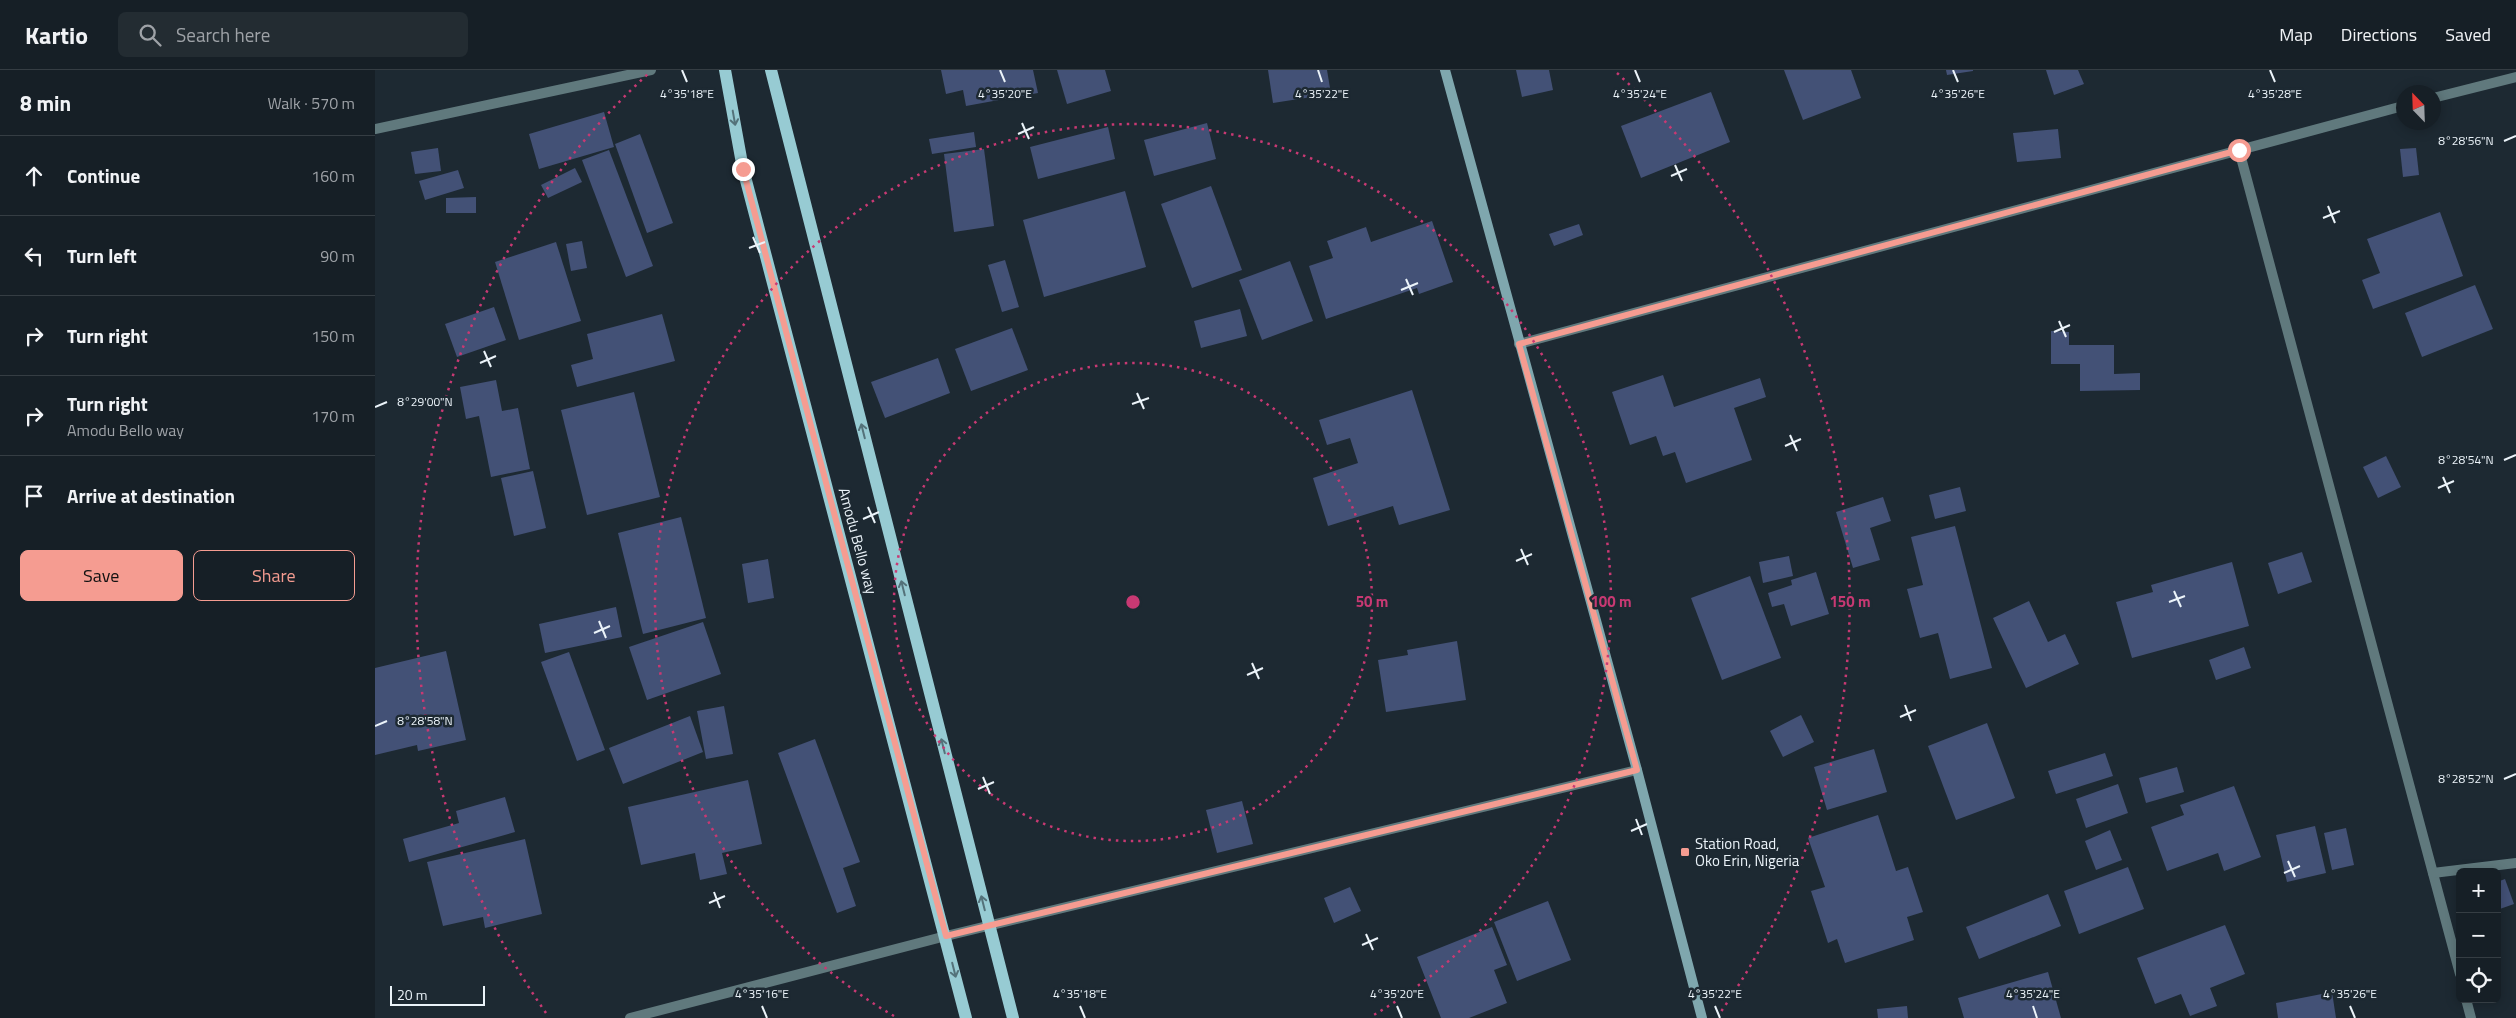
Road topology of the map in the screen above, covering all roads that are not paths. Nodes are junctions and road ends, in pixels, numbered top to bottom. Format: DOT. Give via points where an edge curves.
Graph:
graph roads {
  1 [pos="651,70"];
  2 [pos="725,70"];
  3 [pos="771,70"];
  4 [pos="1445,70"];
  5 [pos="2516,76"];
  6 [pos="2441,96"];
  7 [pos="2396,108"];
  8 [pos="375,129"];
  9 [pos="2239,150"];
  10 [pos="1519,344"];
  11 [pos="1637,770"];
  12 [pos="2516,863"];
  13 [pos="2433,874"];
  14 [pos="989,927"];
  15 [pos="946,936"];
  16 [pos="2456,959"];
  17 [pos="2467,1003"];
  18 [pos="630,1018"];
  19 [pos="966,1018"];
  20 [pos="1013,1018"];
  21 [pos="1702,1018"];
  22 [pos="2471,1018"];
  1 -- 8 [label="street"];
  2 -- 15 [label="main road, Amodu Bello way, one-way" via="743,169"];
  14 -- 3 [label="main road, Amodu Bello way, one-way"];
  4 -- 10 [label="street"];
  5 -- 6 [label="street"];
  7 -- 9 [label="street"];
  9 -- 10 [label="street"];
  9 -- 13 [label="street"];
  10 -- 11 [label="street"];
  11 -- 14 [label="street"];
  11 -- 21 [label="street"];
  12 -- 13 [label="street"];
  13 -- 16 [label="street"];
  14 -- 15 [label="street"];
  14 -- 20 [label="main road, Amodu Bello way"];
  15 -- 18 [label="street"];
  15 -- 19 [label="main road, Amodu Bello way, one-way"];
  17 -- 22 [label="street"];
}
